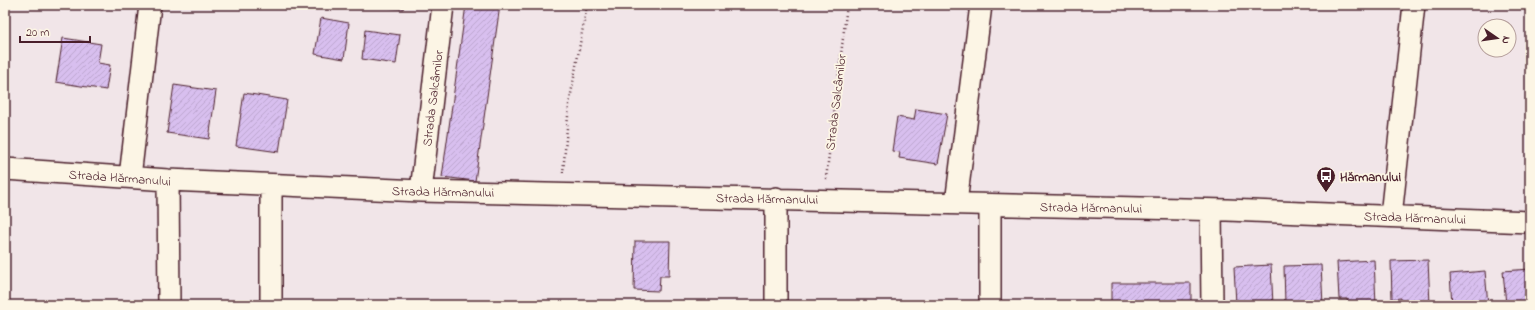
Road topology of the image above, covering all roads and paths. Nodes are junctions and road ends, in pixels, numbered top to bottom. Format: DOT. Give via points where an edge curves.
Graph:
graph roads {
  1 [pos="150,5"];
  2 [pos="443,5"];
  3 [pos="587,5"];
  4 [pos="847,5"];
  5 [pos="981,5"];
  6 [pos="1414,5"];
  7 [pos="5,169"];
  8 [pos="130,177"];
  9 [pos="168,180"];
  10 [pos="271,185"];
  11 [pos="421,191"];
  12 [pos="561,194"];
  13 [pos="776,198"];
  14 [pos="823,200"];
  15 [pos="956,203"];
  16 [pos="990,205"];
  17 [pos="1211,210"];
  18 [pos="1391,216"];
  19 [pos="1530,222"];
  20 [pos="169,305"];
  21 [pos="271,305"];
  22 [pos="776,305"];
  23 [pos="990,305"];
  24 [pos="1212,305"];
  1 -- 8 [label="street"];
  2 -- 11 [label="street, Strada Salcâmilor"];
  3 -- 12 [label="path" via="569,105"];
  4 -- 14 [label="path, Strada Salcâmilor"];
  5 -- 15 [label="street"];
  6 -- 18 [label="street"];
  7 -- 8 [label="street, Strada Hărmanului"];
  8 -- 9 [label="street, Strada Hărmanului"];
  9 -- 10 [label="street, Strada Hărmanului"];
  9 -- 20 [label="street"];
  10 -- 11 [label="street, Strada Hărmanului"];
  10 -- 21 [label="street"];
  11 -- 12 [label="street, Strada Hărmanului"];
  12 -- 13 [label="street, Strada Hărmanului"];
  13 -- 14 [label="street, Strada Hărmanului"];
  13 -- 22 [label="street"];
  14 -- 15 [label="street, Strada Hărmanului"];
  15 -- 16 [label="street, Strada Hărmanului"];
  16 -- 17 [label="street, Strada Hărmanului"];
  16 -- 23 [label="street"];
  17 -- 18 [label="street, Strada Hărmanului"];
  17 -- 24 [label="street"];
  18 -- 19 [label="street, Strada Hărmanului"];
}
